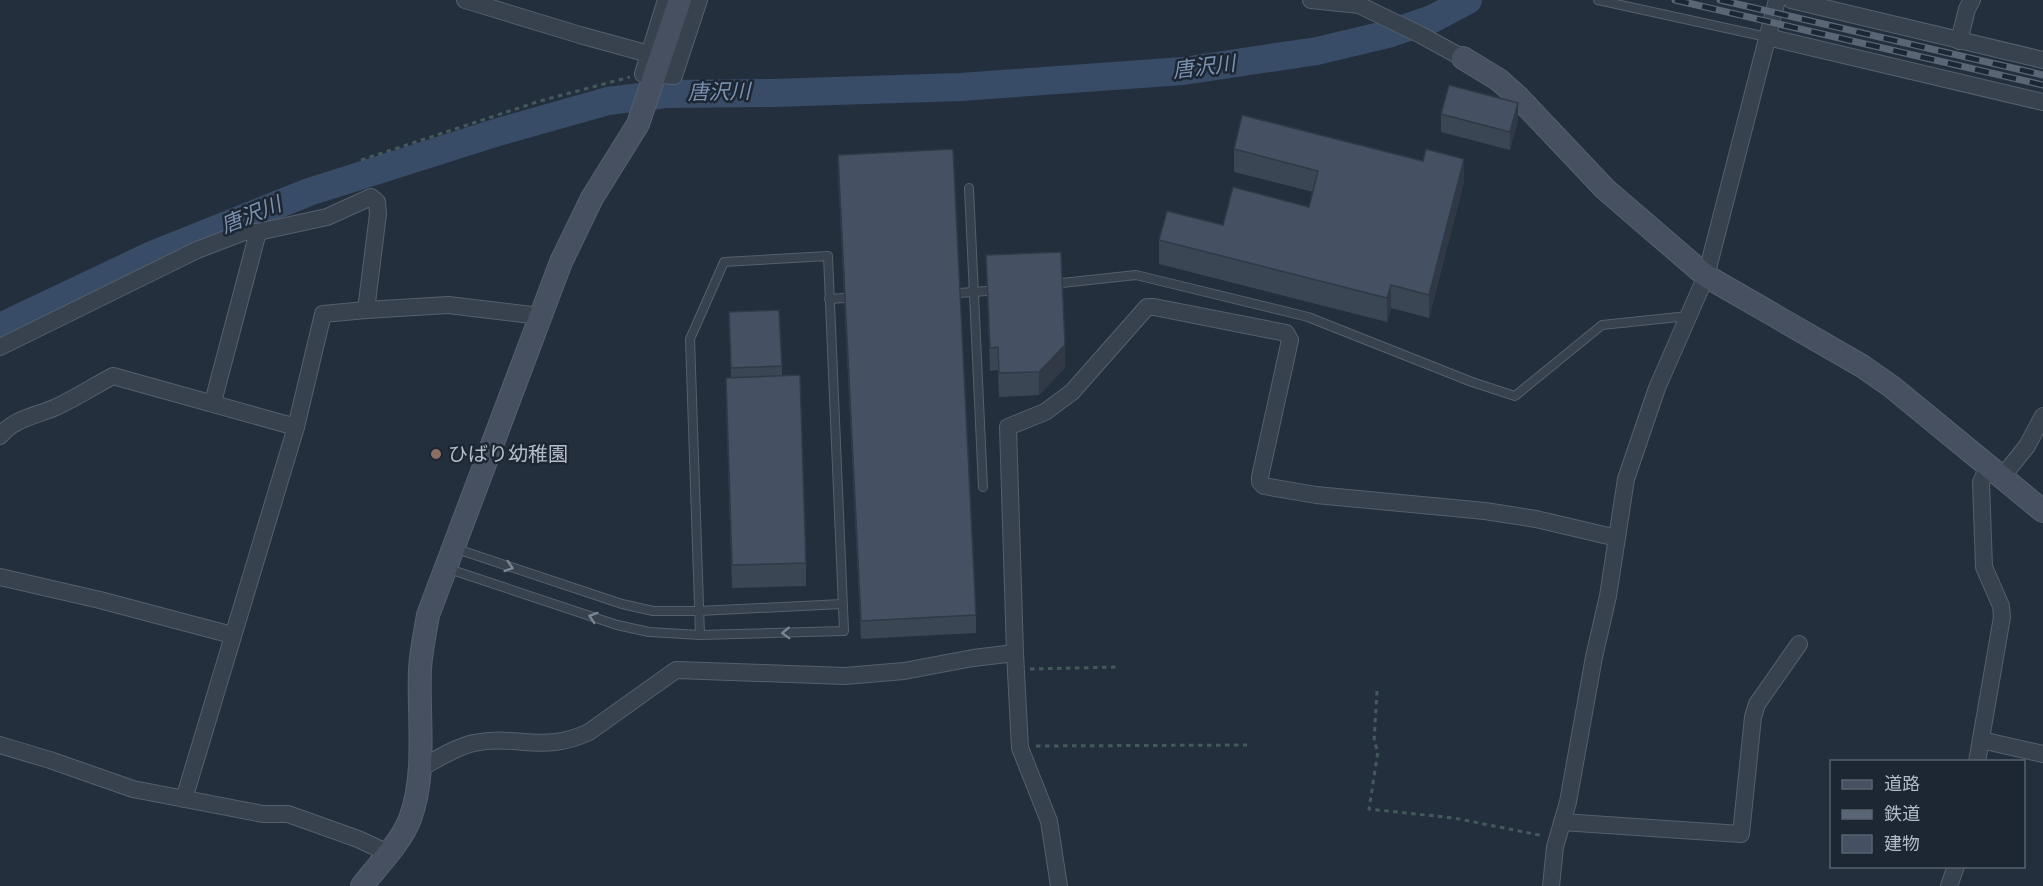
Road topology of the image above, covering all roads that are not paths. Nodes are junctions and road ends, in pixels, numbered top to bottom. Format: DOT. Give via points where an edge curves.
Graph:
graph roads {
  1 [pos="465,0"];
  2 [pos="666,0"];
  3 [pos="680,0"];
  4 [pos="699,0"];
  5 [pos="1311,0"];
  6 [pos="1598,0"];
  7 [pos="1777,0"];
  8 [pos="1791,0"];
  9 [pos="1972,0"];
  10 [pos="1359,2"];
  11 [pos="1767,37"];
  12 [pos="1959,41"];
  13 [pos="1463,58"];
  14 [pos="2043,60"];
  15 [pos="650,71"];
  16 [pos="2043,102"];
  17 [pos="969,188"];
  18 [pos="258,232"];
  19 [pos="1706,276"];
  20 [pos="1062,283"];
  21 [pos="987,291"];
  22 [pos="959,293"];
  23 [pos="974,293"];
  24 [pos="845,298"];
  25 [pos="829,299"];
  26 [pos="366,310"];
  27 [pos="540,316"];
  28 [pos="1689,316"];
  29 [pos="0,347"];
  30 [pos="213,402"];
  31 [pos="2043,416"];
  32 [pos="296,427"];
  33 [pos="0,436"];
  34 [pos="1995,471"];
  35 [pos="983,487"];
  36 [pos="2043,511"];
  37 [pos="1617,538"];
  38 [pos="450,558"];
  39 [pos="0,577"];
  40 [pos="842,604"];
  41 [pos="699,611"];
  42 [pos="232,635"];
  43 [pos="700,635"];
  44 [pos="1799,644"];
  45 [pos="1016,661"];
  46 [pos="1981,740"];
  47 [pos="0,746"];
  48 [pos="2043,754"];
  49 [pos="1977,760"];
  50 [pos="419,769"];
  51 [pos="184,799"];
  52 [pos="1562,822"];
  53 [pos="388,853"];
  54 [pos="1956,868"];
  55 [pos="362,886"];
  56 [pos="1059,886"];
  57 [pos="1551,886"];
  58 [pos="1949,886"];
  1 -- 15 [label="street" via="580,35"];
  2 -- 15 [label="street"];
  3 -- 15 [label="street"];
  4 -- 15 [label="street" via="674,76"];
  5 -- 10 [label="street"];
  6 -- 11 [label="lane"];
  7 -- 11 [label="street"];
  8 -- 12 [label="street"];
  9 -- 12 [label="street"];
  10 -- 13 [label="street"];
  11 -- 16 [label="street"];
  11 -- 19 [label="street"];
  12 -- 14 [label="street"];
  13 -- 19 [label="street" via="1518,97 1605,189"];
  15 -- 27 [label="street" via="638,124 592,198"];
  17 -- 23 [label="lane"];
  18 -- 26 [label="street" via="320,219 367,197 375,198 378,214"];
  18 -- 29 [label="street" via="244,232 197,250"];
  18 -- 30 [label="street"];
  19 -- 28 [label="street"];
  19 -- 34 [label="street" via="1862,366"];
  20 -- 28 [label="lane" via="1136,275 1308,317 1515,396 1602,325"];
  21 -- 23 [label="lane"];
  22 -- 23 [label="lane"];
  23 -- 35 [label="lane"];
  24 -- 25 [label="lane"];
  25 -- 40 [label="lane"];
  25 -- 41 [label="lane" via="828,256 724,261 690,339"];
  26 -- 27 [label="street" via="448,305"];
  26 -- 32 [label="street" via="323,314"];
  27 -- 38 [label="street"];
  28 -- 37 [label="street" via="1657,388 1626,479"];
  30 -- 32 [label="street"];
  30 -- 33 [label="street" via="113,376 55,408 21,420"];
  31 -- 34 [label="street" via="2027,446"];
  32 -- 42 [label="street"];
  34 -- 36 [label="street"];
  34 -- 46 [label="street" via="1981,482 1984,567 2001,606 2001,617"];
  37 -- 45 [label="street" via="1485,511 1316,495 1264,486 1260,477 1290,340 1286,333 1147,308 1072,392 1045,412 1008,428"];
  37 -- 52 [label="street"];
  38 -- 41 [label="lane, one-way" via="653,611"];
  43 -- 38 [label="lane, one-way" via="674,635 617,625"];
  38 -- 50 [label="street" via="428,615 423,644"];
  39 -- 42 [label="street"];
  40 -- 41 [label="lane"];
  40 -- 43 [label="lane, one-way" via="844,631"];
  41 -- 43 [label="lane"];
  42 -- 51 [label="street"];
  44 -- 52 [label="street" via="1757,704 1753,717 1741,834"];
  45 -- 50 [label="street" via="973,658 845,676 676,670 577,738 544,744 473,743"];
  45 -- 56 [label="street" via="1020,748 1049,821"];
  46 -- 48 [label="street"];
  46 -- 49 [label="street"];
  47 -- 51 [label="street" via="133,789"];
  50 -- 53 [label="street" via="409,821"];
  51 -- 53 [label="street" via="263,814 288,814 358,838"];
  52 -- 57 [label="street"];
  53 -- 55 [label="street"];
  54 -- 58 [label="street"];
}
